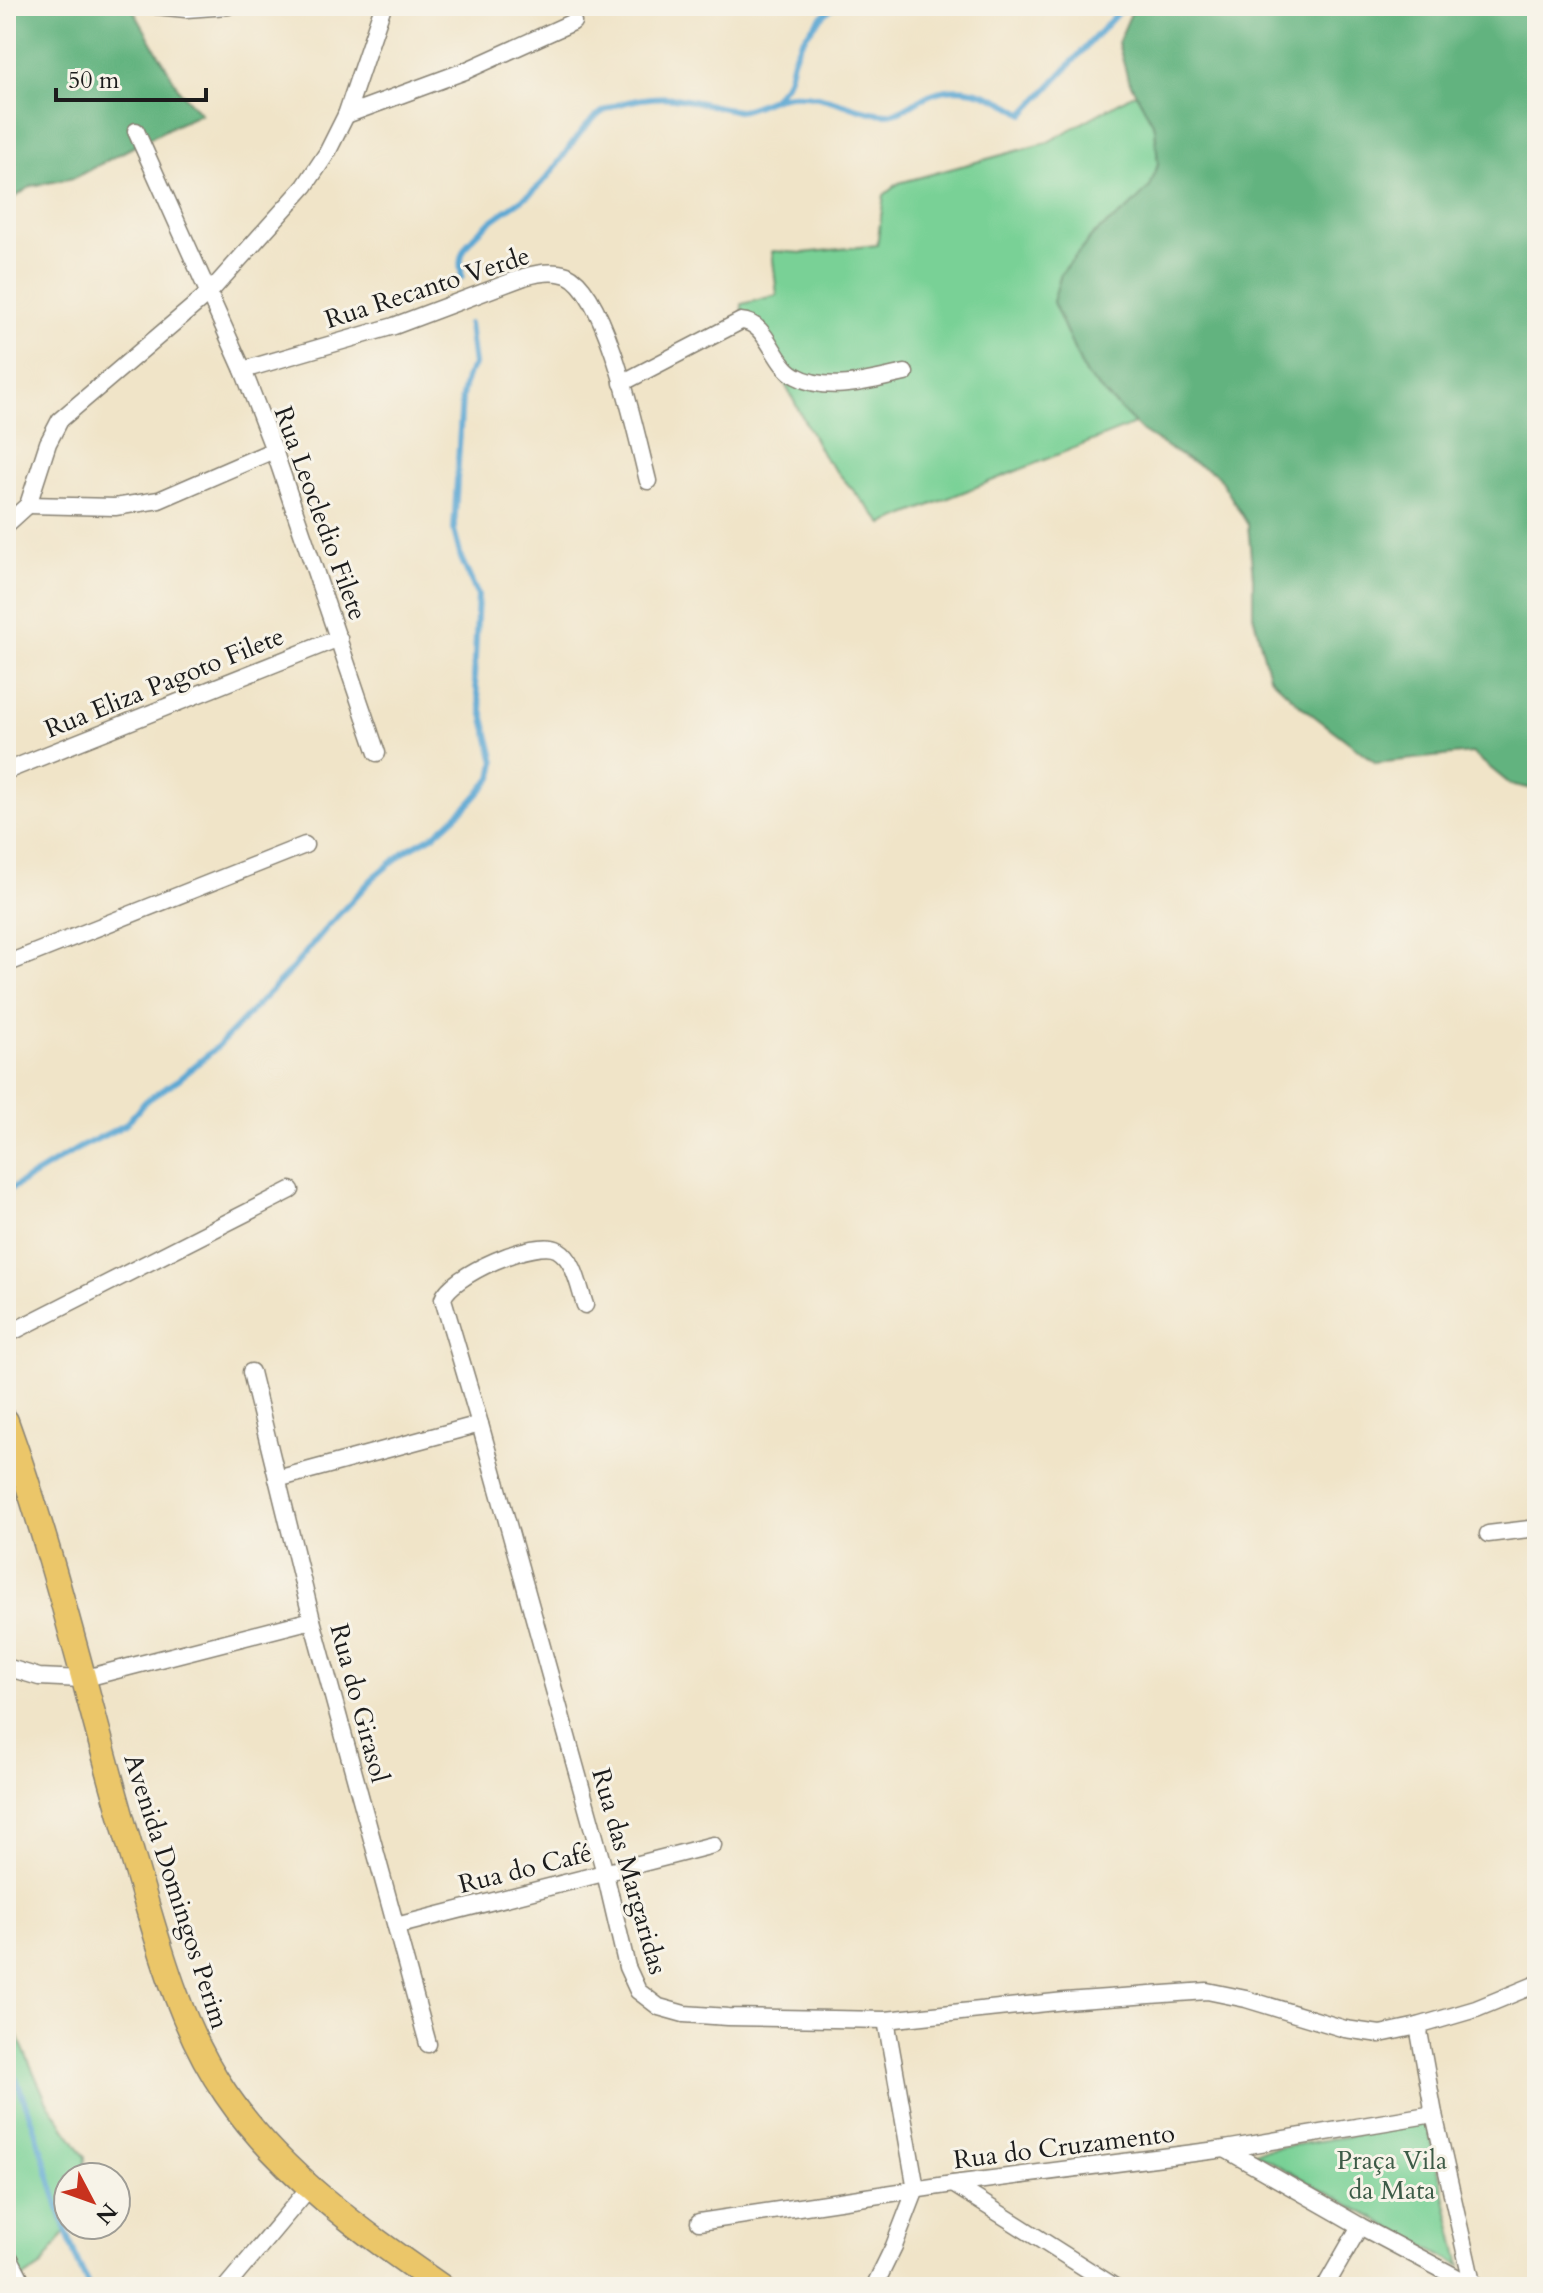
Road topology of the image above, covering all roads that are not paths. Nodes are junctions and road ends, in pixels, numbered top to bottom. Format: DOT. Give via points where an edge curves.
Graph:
graph roads {
  1 [pos="156,6"];
  2 [pos="228,6"];
  3 [pos="383,6"];
  4 [pos="573,22"];
  5 [pos="346,115"];
  6 [pos="136,131"];
  7 [pos="209,293"];
  8 [pos="243,370"];
  9 [pos="905,373"];
  10 [pos="622,383"];
  11 [pos="274,450"];
  12 [pos="648,481"];
  13 [pos="28,505"];
  14 [pos="6,525"];
  15 [pos="339,638"];
  16 [pos="377,753"];
  17 [pos="6,771"];
  18 [pos="305,845"];
  19 [pos="6,964"];
  20 [pos="291,1190"];
  21 [pos="585,1305"];
  22 [pos="6,1335"];
  23 [pos="251,1372"];
  24 [pos="6,1421"];
  25 [pos="480,1424"];
  26 [pos="277,1479"];
  27 [pos="1537,1528"];
  28 [pos="1488,1534"];
  29 [pos="312,1620"];
  30 [pos="6,1667"];
  31 [pos="82,1679"];
  32 [pos="713,1845"];
  33 [pos="605,1873"];
  34 [pos="396,1926"];
  35 [pos="1537,1984"];
  36 [pos="886,2020"];
  37 [pos="1418,2026"];
  38 [pos="428,2044"];
  39 [pos="1434,2114"];
  40 [pos="1225,2149"];
  41 [pos="953,2184"];
  42 [pos="309,2188"];
  43 [pos="916,2189"];
  44 [pos="699,2222"];
  45 [pos="1360,2226"];
  46 [pos="6,2251"];
  47 [pos="1473,2286"];
  48 [pos="25,2287"];
  49 [pos="226,2287"];
  50 [pos="442,2287"];
  51 [pos="874,2287"];
  52 [pos="1115,2287"];
  53 [pos="1325,2287"];
  1 -- 2 [label="street"];
  3 -- 5 [label="street"];
  4 -- 5 [label="street" via="465,71"];
  5 -- 7 [label="street" via="305,186"];
  6 -- 7 [label="street, Rua Leocledio Filete"];
  7 -- 8 [label="street, Rua Leocledio Filete"];
  7 -- 13 [label="street" via="60,420"];
  8 -- 10 [label="street, Rua Recanto Verde" via="394,326 541,272 566,275 596,307"];
  8 -- 11 [label="street, Rua Leocledio Filete"];
  9 -- 10 [label="street" via="854,383 809,381 787,369 757,328 741,321"];
  10 -- 12 [label="street, Rua Recanto Verde"];
  11 -- 13 [label="street" via="136,506"];
  11 -- 15 [label="street, Rua Leocledio Filete"];
  13 -- 14 [label="street"];
  15 -- 16 [label="street, Rua Leocledio Filete"];
  15 -- 17 [label="street, Rua Eliza Pagoto Filete"];
  18 -- 19 [label="street"];
  20 -- 22 [label="street"];
  21 -- 25 [label="street, Rua das Margaridas" via="569,1261 548,1246 522,1251 450,1286 443,1299"];
  23 -- 26 [label="street, Rua do Girasol"];
  24 -- 31 [label="main road, Avenida Domingos Perim" via="43,1528"];
  25 -- 26 [label="street"];
  25 -- 33 [label="street, Rua das Margaridas"];
  26 -- 29 [label="street, Rua do Girasol"];
  27 -- 28 [label="street"];
  29 -- 31 [label="street"];
  29 -- 34 [label="street, Rua do Girasol"];
  30 -- 31 [label="street" via="39,1677"];
  31 -- 42 [label="main road, Avenida Domingos Perim" via="157,1938 191,2035 226,2095"];
  32 -- 33 [label="street, Rua do Café"];
  33 -- 34 [label="street, Rua do Café"];
  33 -- 36 [label="street, Rua das Margaridas" via="627,1967 638,1991 659,2007 728,2017"];
  34 -- 38 [label="street, Rua do Girasol"];
  35 -- 37 [label="street, Rua das Margaridas"];
  36 -- 37 [label="street, Rua das Margaridas" via="1207,1991 1345,2029 1380,2034"];
  36 -- 43 [label="street"];
  37 -- 39 [label="street"];
  39 -- 40 [label="street, Rua do Cruzamento"];
  39 -- 47 [label="street"];
  40 -- 41 [label="street, Rua do Cruzamento"];
  40 -- 45 [label="street"];
  41 -- 43 [label="street, Rua do Cruzamento"];
  41 -- 52 [label="street"];
  42 -- 49 [label="street"];
  42 -- 50 [label="main road, Avenida Domingos Perim"];
  43 -- 44 [label="street, Rua do Cruzamento"];
  43 -- 51 [label="street"];
  45 -- 47 [label="street"];
  45 -- 53 [label="street"];
  46 -- 48 [label="street"];
}
